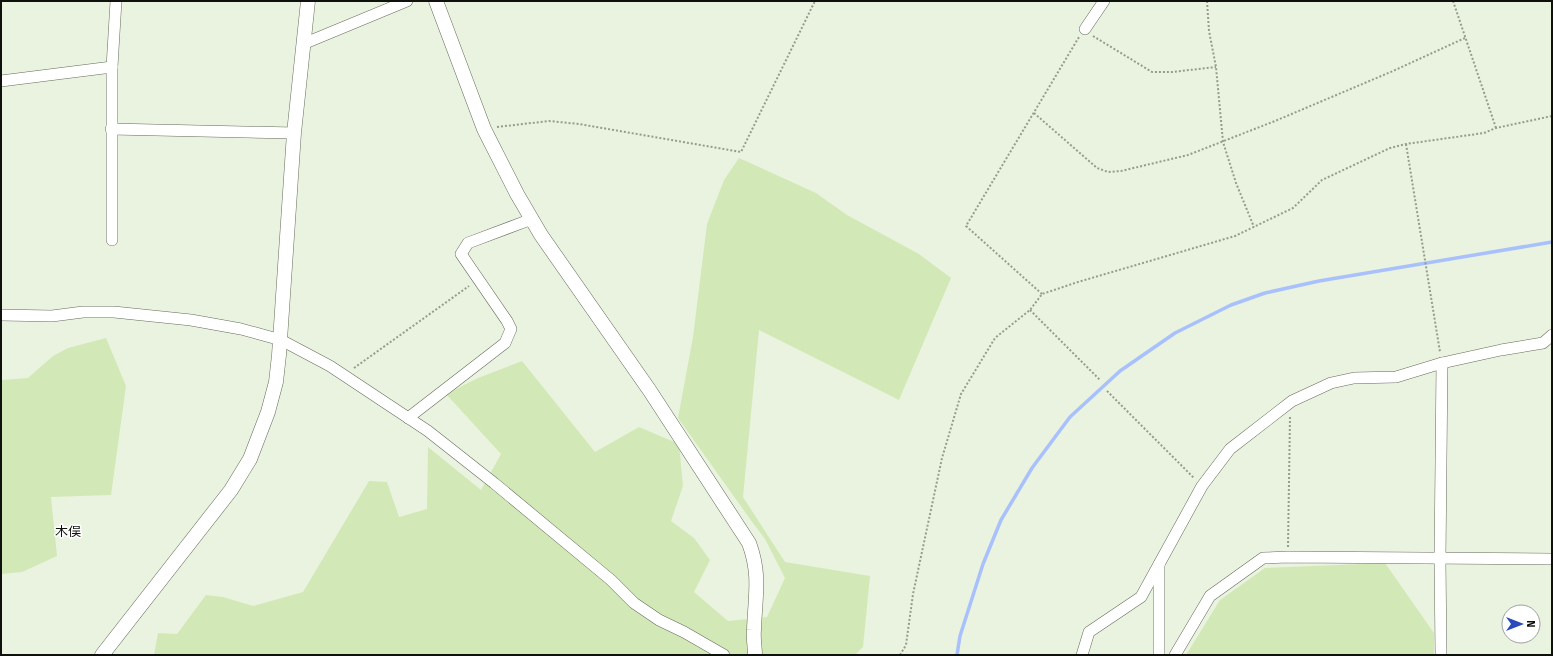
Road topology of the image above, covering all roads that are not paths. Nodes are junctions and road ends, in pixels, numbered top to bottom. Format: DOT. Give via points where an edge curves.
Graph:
graph roads {
  1 [pos="116,1"];
  2 [pos="308,1"];
  3 [pos="408,1"];
  4 [pos="436,1"];
  5 [pos="1104,1"];
  6 [pos="1085,29"];
  7 [pos="303,44"];
  8 [pos="112,67"];
  9 [pos="1,81"];
  10 [pos="111,129"];
  11 [pos="294,133"];
  12 [pos="532,219"];
  13 [pos="112,240"];
  14 [pos="1,315"];
  15 [pos="1552,334"];
  16 [pos="281,340"];
  17 [pos="1442,363"];
  18 [pos="408,418"];
  19 [pos="1440,559"];
  20 [pos="1552,560"];
  21 [pos="1159,565"];
  22 [pos="102,655"];
  23 [pos="724,655"];
  24 [pos="755,655"];
  25 [pos="1082,655"];
  26 [pos="1159,655"];
  27 [pos="1176,655"];
  28 [pos="1441,655"];
  1 -- 8 [label="street"];
  2 -- 7 [label="street"];
  3 -- 7 [label="street"];
  4 -- 12 [label="street" via="484,129"];
  5 -- 6 [label="street"];
  7 -- 11 [label="street"];
  8 -- 9 [label="street"];
  8 -- 10 [label="street"];
  10 -- 11 [label="street"];
  10 -- 13 [label="street"];
  11 -- 16 [label="street"];
  12 -- 18 [label="street" via="468,243 461,254 511,329 505,343"];
  12 -- 24 [label="street" via="650,391 749,542 755,557 758,582 754,630"];
  14 -- 16 [label="street" via="52,316 82,312 114,312 191,320 241,329"];
  15 -- 17 [label="street" via="1543,343"];
  16 -- 18 [label="street" via="330,366"];
  16 -- 22 [label="street" via="274,389 250,460 231,490"];
  17 -- 19 [label="street"];
  17 -- 21 [label="street" via="1396,377 1354,378 1331,383 1290,403 1230,449 1202,486"];
  18 -- 23 [label="street" via="499,488 611,580 634,603 659,620"];
  19 -- 20 [label="street"];
  19 -- 27 [label="street" via="1263,558 1210,596"];
  19 -- 28 [label="street"];
  21 -- 25 [label="street" via="1141,597 1089,632"];
  21 -- 26 [label="street"];
}
